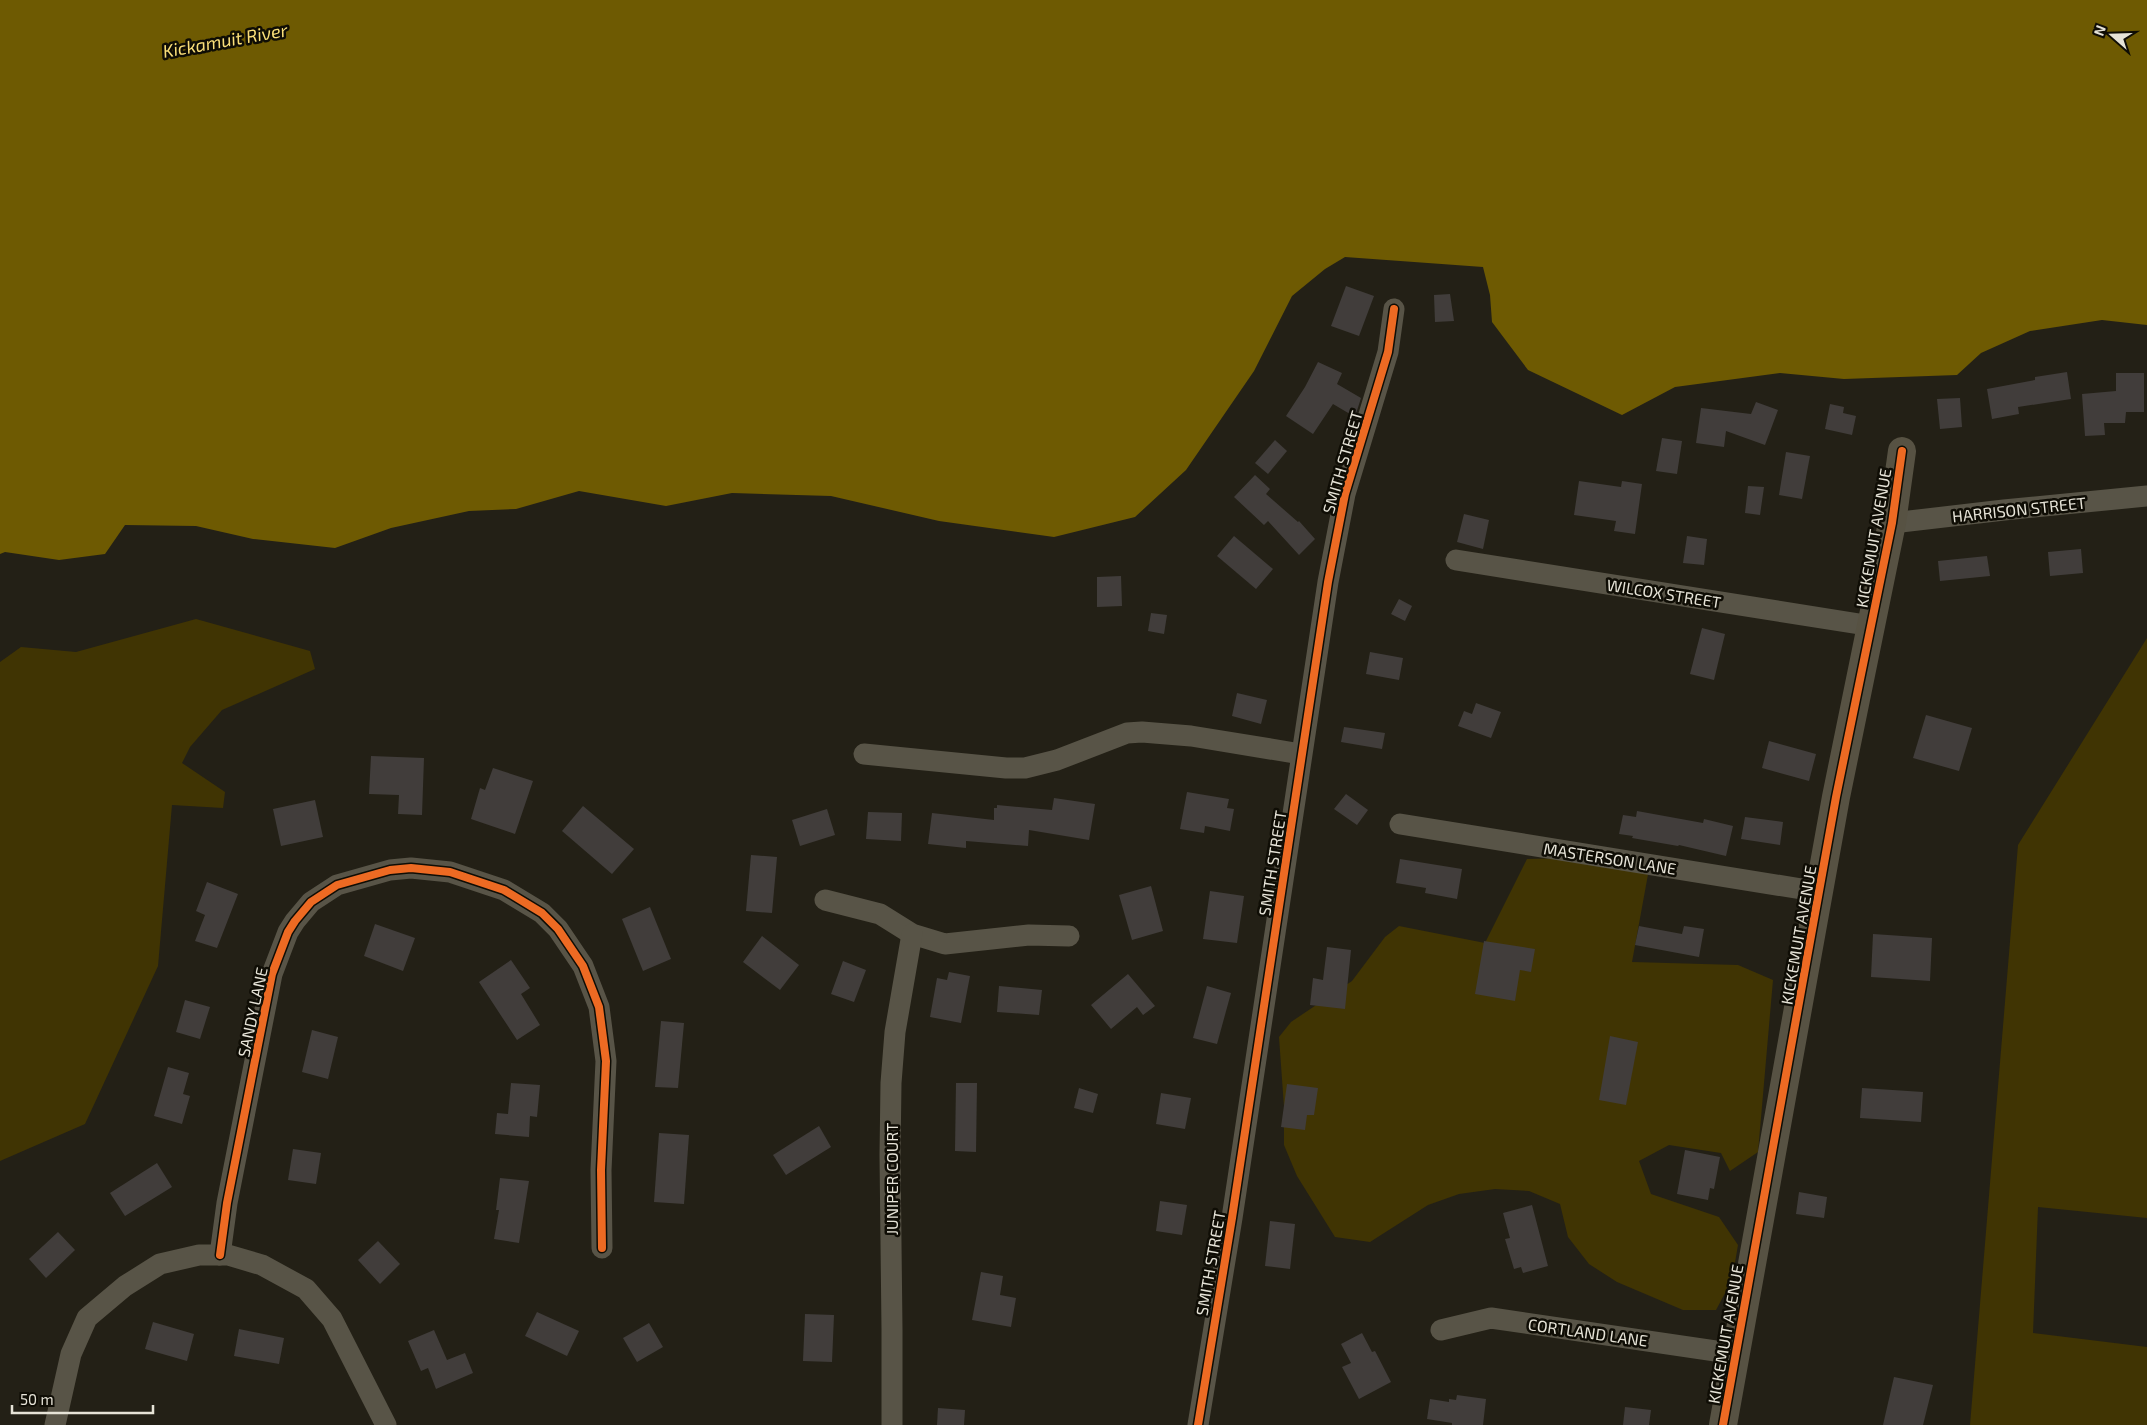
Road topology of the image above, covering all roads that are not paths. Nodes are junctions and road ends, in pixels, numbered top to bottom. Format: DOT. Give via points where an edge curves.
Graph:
graph roads {
  1 [pos="1394,309"];
  2 [pos="1902,451"];
  3 [pos="2147,496"];
  4 [pos="1892,523"];
  5 [pos="1456,560"];
  6 [pos="1872,626"];
  7 [pos="864,754"];
  8 [pos="1301,754"];
  9 [pos="1400,824"];
  10 [pos="1820,892"];
  11 [pos="825,900"];
  12 [pos="912,934"];
  13 [pos="1069,936"];
  14 [pos="602,1248"];
  15 [pos="220,1256"];
  16 [pos="1441,1330"];
  17 [pos="1736,1354"];
  18 [pos="55,1425"];
  19 [pos="386,1425"];
  20 [pos="892,1425"];
  21 [pos="1198,1425"];
  22 [pos="1723,1425"];
  1 -- 8 [label="street, SMITH STREET" via="1388,352 1339,522"];
  2 -- 4 [label="street, KICKEMUIT AVENUE"];
  3 -- 4 [label="street, HARRISON STREET"];
  4 -- 6 [label="street, KICKEMUIT AVENUE"];
  5 -- 6 [label="street, WILCOX STREET"];
  6 -- 10 [label="street, KICKEMUIT AVENUE" via="1836,797"];
  7 -- 8 [label="street" via="1025,768 1057,760 1127,733 1142,732 1191,736"];
  8 -- 21 [label="street, SMITH STREET"];
  9 -- 10 [label="street, MASTERSON LANE"];
  10 -- 17 [label="street, KICKEMUIT AVENUE"];
  11 -- 12 [label="street" via="880,914"];
  12 -- 13 [label="street" via="945,944 1029,935"];
  12 -- 20 [label="street, JUNIPER COURT" via="895,1032 891,1083"];
  14 -- 15 [label="street, SANDY LANE" via="601,1170 606,1061 599,1007 583,966 542,913 504,890 450,872 411,868 390,870 337,885 312,902 288,932 272,974 227,1203"];
  15 -- 18 [label="street" via="199,1256 160,1264 125,1286 87,1318 71,1354"];
  15 -- 19 [label="street" via="228,1254 262,1265 306,1289 332,1319"];
  16 -- 17 [label="street, CORTLAND LANE" via="1491,1318"];
  17 -- 22 [label="street, KICKEMUIT AVENUE"];
}
